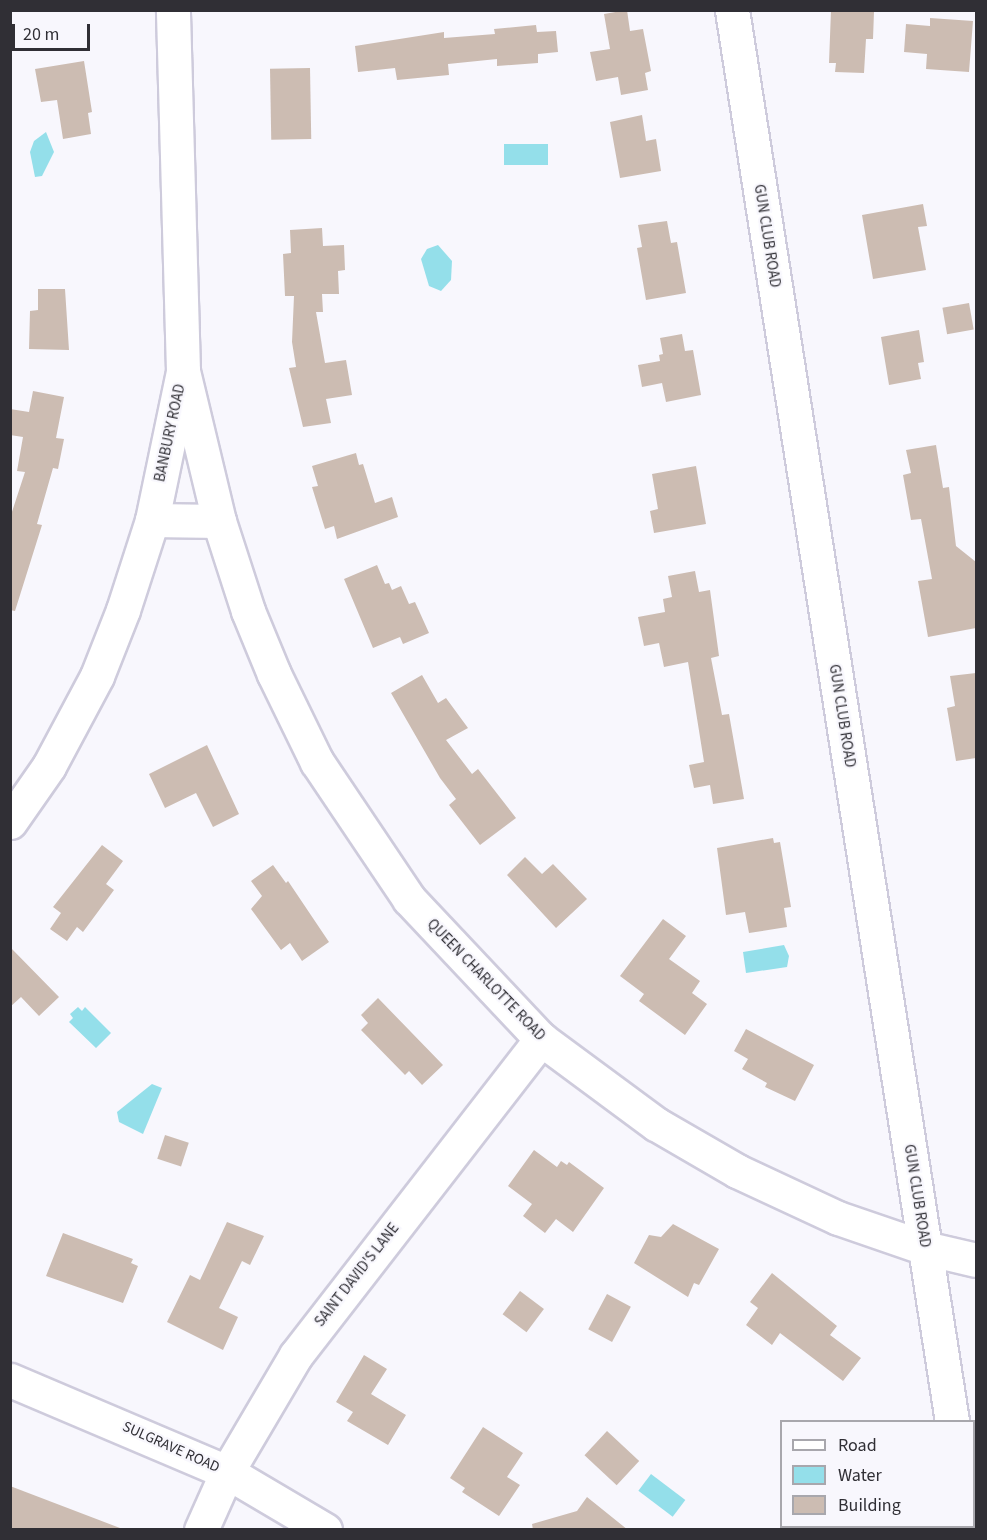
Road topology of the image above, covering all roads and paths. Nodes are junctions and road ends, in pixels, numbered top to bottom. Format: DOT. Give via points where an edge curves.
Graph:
graph roads {
  1 [pos="173,10"];
  2 [pos="732,10"];
  3 [pos="183,371"];
  4 [pos="152,520"];
  5 [pos="219,521"];
  6 [pos="10,822"];
  7 [pos="541,1039"];
  8 [pos="925,1248"];
  9 [pos="976,1260"];
  10 [pos="10,1380"];
  11 [pos="952,1420"];
  12 [pos="227,1472"];
  13 [pos="201,1530"];
  14 [pos="325,1530"];
  1 -- 3 [label="street, BANBURY ROAD"];
  2 -- 8 [label="street, GUN CLUB ROAD"];
  3 -- 4 [label="street, BANBURY ROAD"];
  3 -- 5 [label="street, QUEEN CHARLOTTE ROAD"];
  4 -- 5 [label="street"];
  4 -- 6 [label="street, BANBURY ROAD" via="97,676 48,766"];
  5 -- 7 [label="street, QUEEN CHARLOTTE ROAD" via="256,632 317,762 409,899"];
  7 -- 8 [label="street, QUEEN CHARLOTTE ROAD" via="657,1124 737,1171 838,1218"];
  7 -- 12 [label="street, SAINT DAVID'S LANE" via="296,1355"];
  8 -- 9 [label="street, QUEEN CHARLOTTE ROAD"];
  8 -- 11 [label="street, GUN CLUB ROAD"];
  10 -- 12 [label="street, SULGRAVE ROAD"];
  12 -- 13 [label="street, SAINT DAVID'S LANE"];
  12 -- 14 [label="street, SULGRAVE ROAD"];
}
